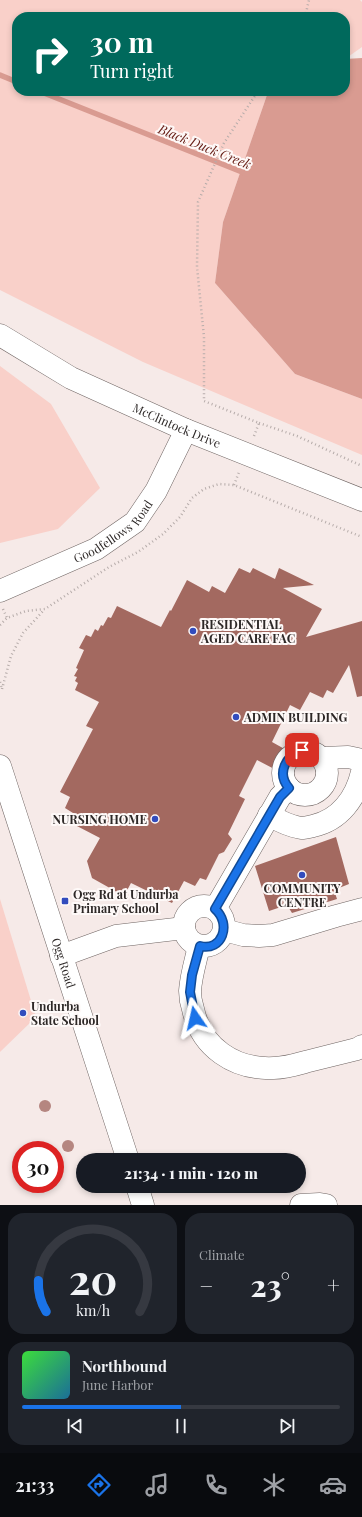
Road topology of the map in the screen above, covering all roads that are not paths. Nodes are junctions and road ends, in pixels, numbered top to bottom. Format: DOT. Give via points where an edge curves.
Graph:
graph roads {
  1 [pos="0,335"];
  2 [pos="186,430"];
  3 [pos="362,500"];
  4 [pos="0,591"];
  5 [pos="322,758"];
  6 [pos="362,760"];
  7 [pos="0,766"];
  8 [pos="362,772"];
  9 [pos="289,788"];
  10 [pos="269,815"];
  11 [pos="215,909"];
  12 [pos="362,909"];
  13 [pos="184,928"];
  14 [pos="224,930"];
  15 [pos="200,946"];
  16 [pos="61,956"];
  17 [pos="360,1052"];
  18 [pos="126,1153"];
  19 [pos="139,1193"];
  20 [pos="143,1205"];
  21 [pos="301,1205"];
  22 [pos="326,1205"];
  1 -- 2 [label="street, McClintock Drive" via="71,378"];
  2 -- 3 [label="street, McClintock Drive"];
  2 -- 4 [label="street, Goodfellows Road" via="156,491 134,522 96,548"];
  5 -- 6 [label="street" via="348,757"];
  5 -- 9 [label="street" via="328,773 323,787 317,792 303,795 296,794"];
  5 -- 9 [label="street" via="310,750 302,750 288,758 284,764 283,778"];
  7 -- 16 [label="street, Ogg Road"];
  8 -- 10 [label="street" via="351,800 336,816 322,824 302,828 283,823"];
  9 -- 10 [label="street"];
  10 -- 11 [label="street"];
  11 -- 13 [label="street" via="209,906 190,911"];
  11 -- 14 [label="street" via="223,919"];
  12 -- 14 [label="street" via="273,935 243,935"];
  13 -- 15 [label="street" via="190,942"];
  13 -- 16 [label="street" via="116,936"];
  14 -- 15 [label="street" via="215,943"];
  15 -- 17 [label="street" via="192,975 192,1005 198,1026 214,1048 223,1055 242,1064 273,1068"];
  16 -- 18 [label="street, Ogg Road"];
  19 -- 20 [label="street"];
  21 -- 22 [label="street"];
}
